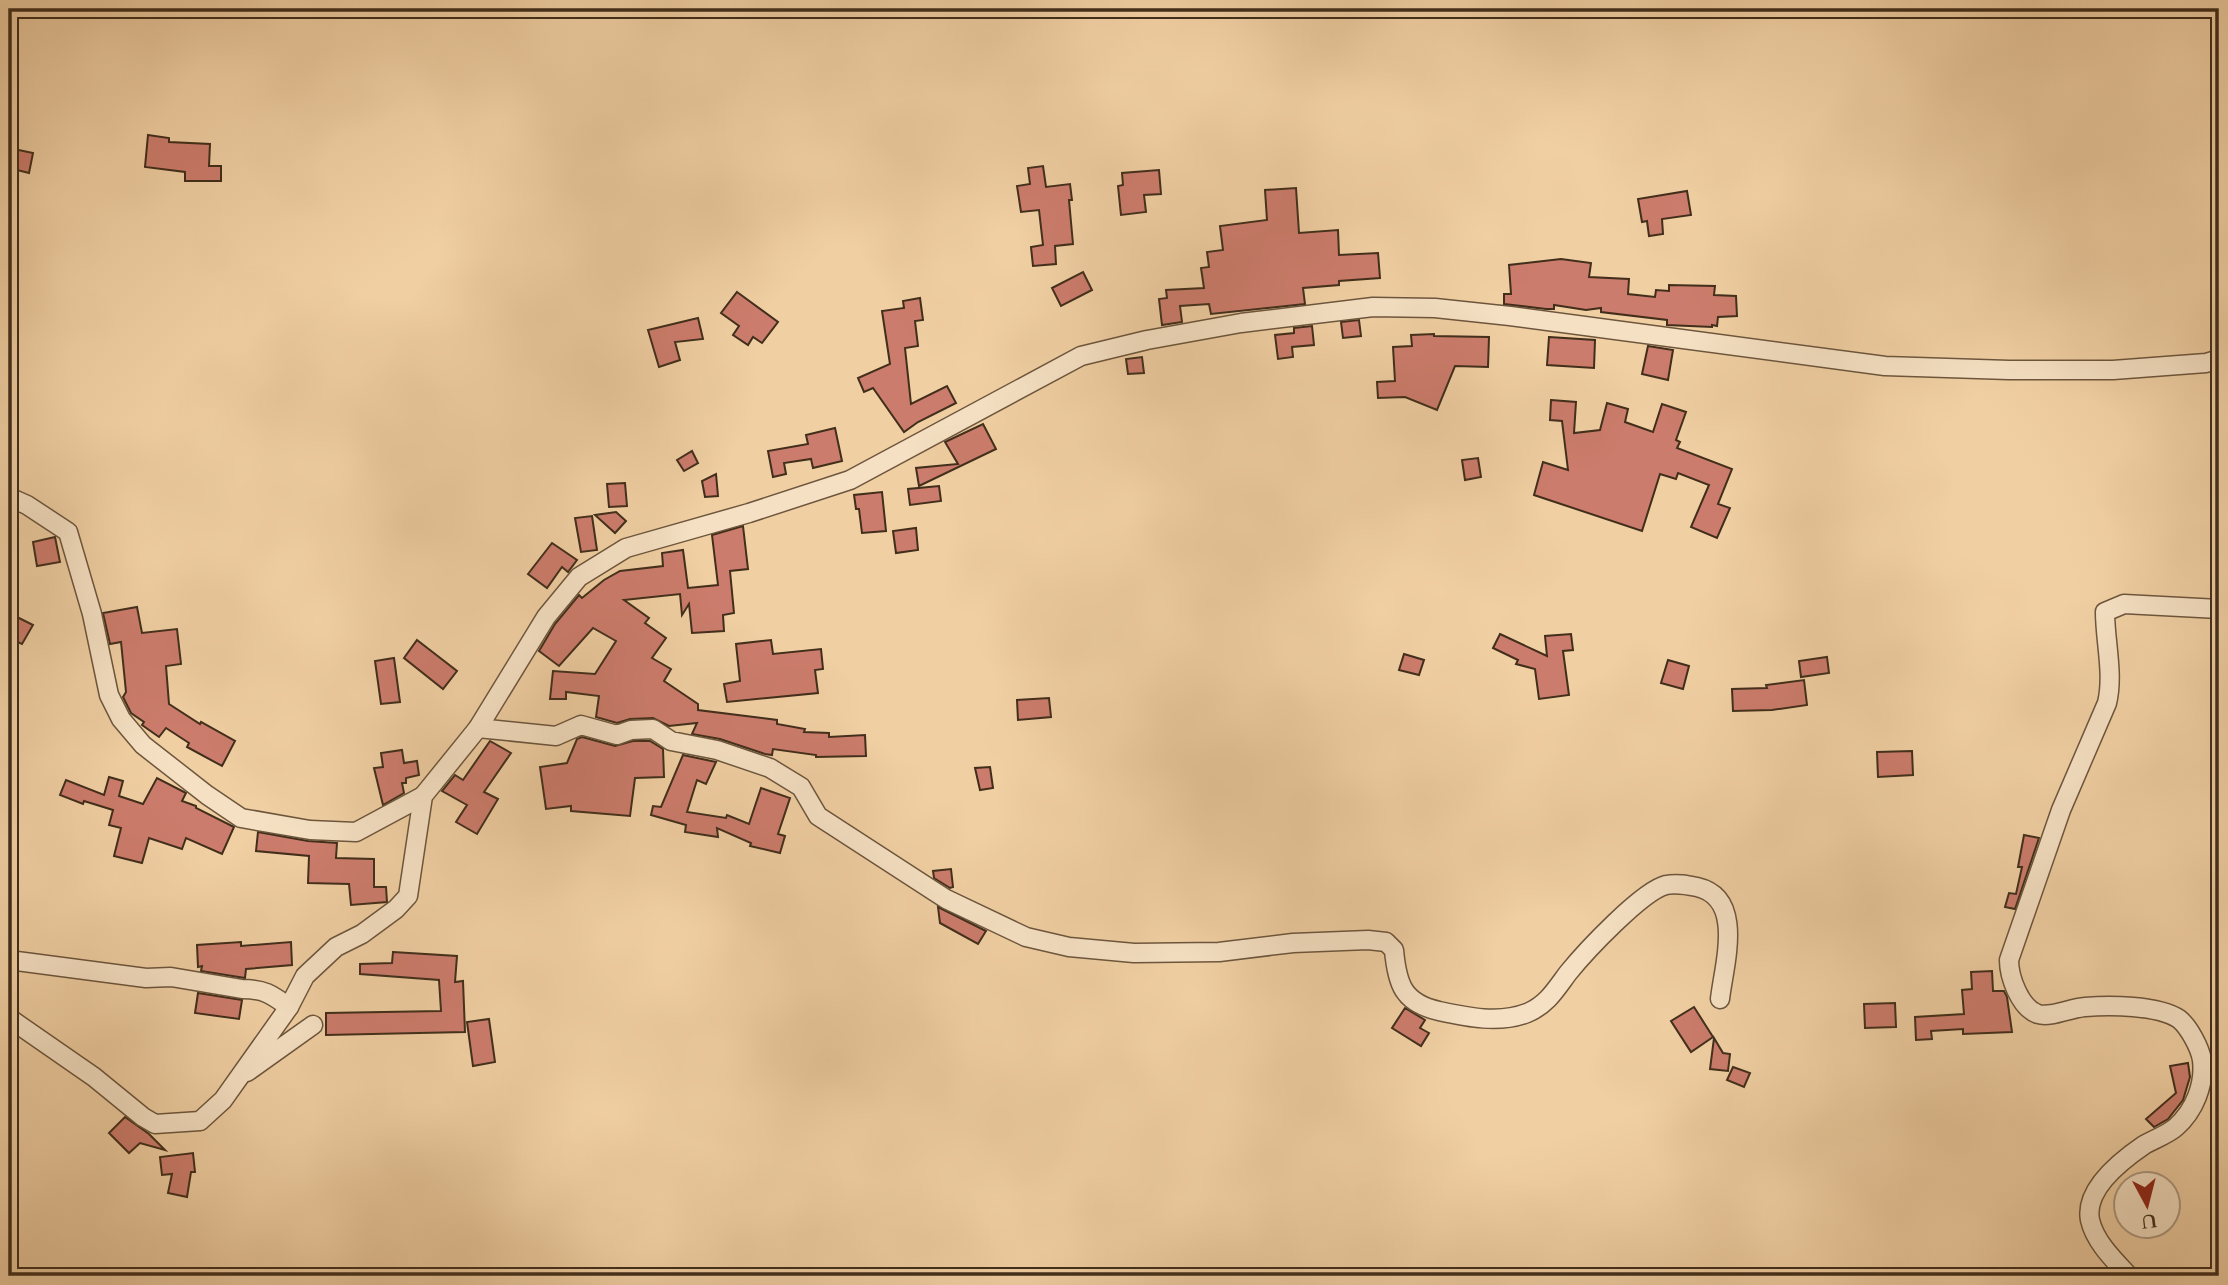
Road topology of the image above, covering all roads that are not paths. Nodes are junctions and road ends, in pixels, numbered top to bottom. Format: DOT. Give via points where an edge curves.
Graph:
graph roads {
  1 [pos="2219,359"];
  2 [pos="9,497"];
  3 [pos="2219,609"];
  4 [pos="478,728"];
  5 [pos="423,796"];
  6 [pos="9,960"];
  7 [pos="1720,999"];
  8 [pos="289,1007"];
  9 [pos="9,1018"];
  10 [pos="313,1025"];
  11 [pos="236,1080"];
  12 [pos="2129,1276"];
  1 -- 4 [label="street" via="2113,370 1885,366 1435,308 1373,307 1147,340 1081,356 850,480 626,548 570,587 546,617"];
  2 -- 5 [label="street" via="68,532 109,695 121,719 143,746 207,795 241,818 310,830 356,832"];
  3 -- 12 [label="street" via="2124,604 2105,612 2107,703 2061,810 2009,960 2010,976 2021,997 2039,1015 2085,1007 2159,1011 2179,1020 2202,1058 2196,1102 2176,1128 2118,1166 2092,1202 2094,1230"];
  4 -- 5 [label="street"];
  4 -- 7 [label="street" via="556,736 581,725 617,735 653,729 671,741 771,768 802,787 818,816 829,824 946,899 1026,937 1069,947 1134,953 1386,942 1394,950 1406,995 1421,1007 1486,1019 1528,1013 1550,999 1598,939 1654,890 1680,884 1705,889 1727,914"];
  5 -- 8 [label="street" via="408,896 305,975"];
  6 -- 8 [label="street" via="253,989 268,992"];
  8 -- 11 [label="street"];
  9 -- 11 [label="street" via="155,1124 200,1121"];
  10 -- 11 [label="street"];
}
